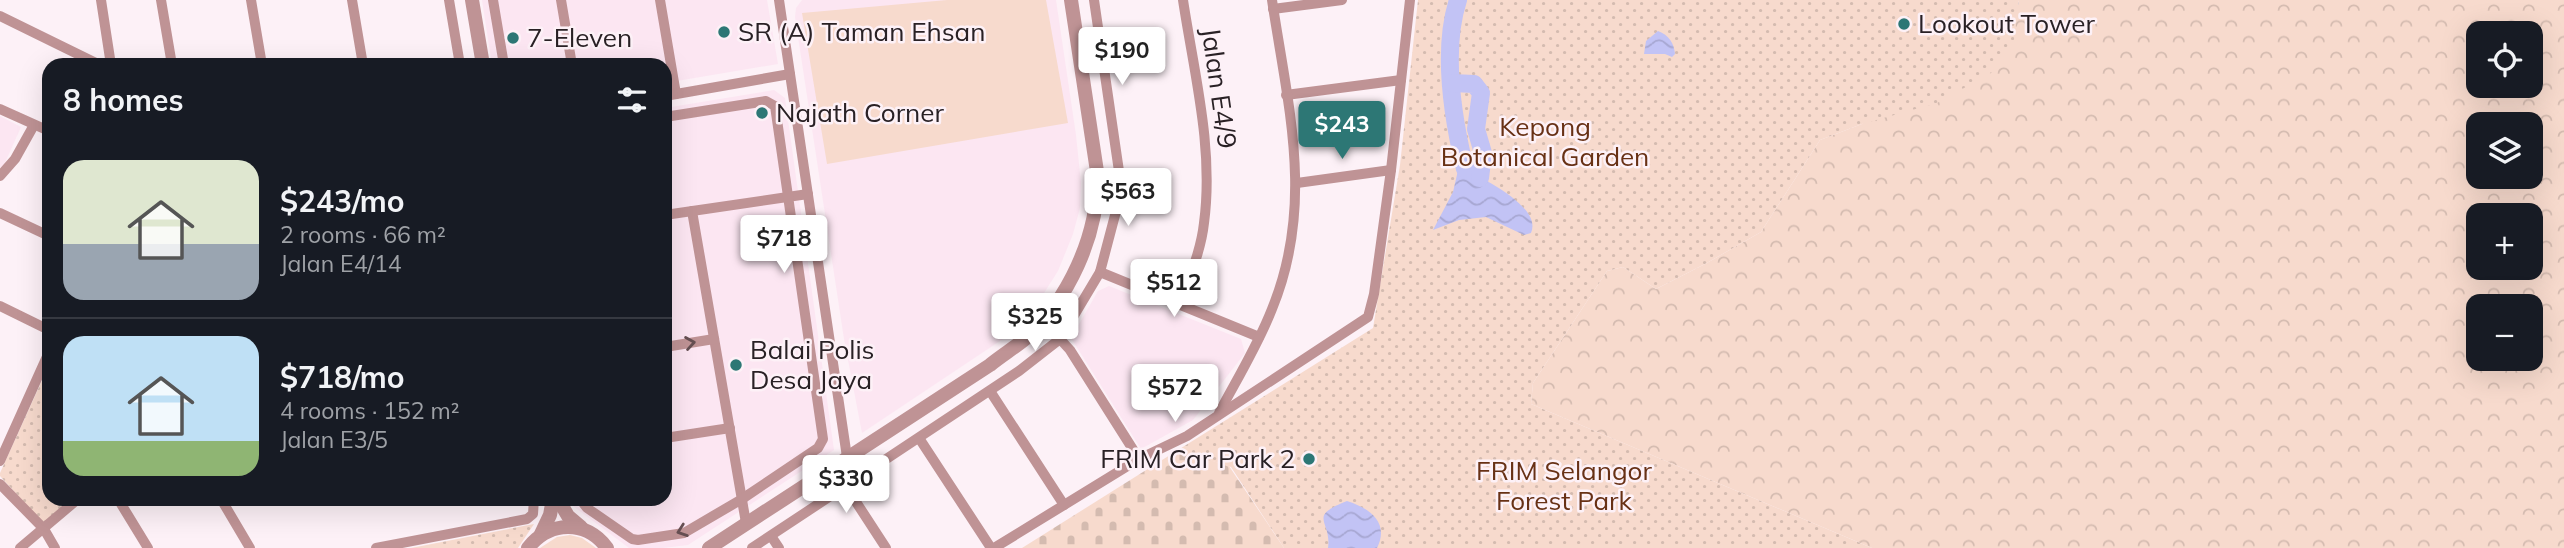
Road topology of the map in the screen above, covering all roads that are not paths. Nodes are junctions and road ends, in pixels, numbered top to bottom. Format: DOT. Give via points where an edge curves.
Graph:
graph roads {
  1 [pos="101,0"];
  2 [pos="161,0"];
  3 [pos="251,0"];
  4 [pos="352,0"];
  5 [pos="449,0"];
  6 [pos="472,0"];
  7 [pos="493,0"];
  8 [pos="561,0"];
  9 [pos="660,0"];
  10 [pos="779,0"];
  11 [pos="1071,0"];
  12 [pos="1094,0"];
  13 [pos="1183,0"];
  14 [pos="1342,0"];
  15 [pos="1410,0"];
  16 [pos="1273,5"];
  17 [pos="0,16"];
  18 [pos="86,58"];
  19 [pos="110,58"];
  20 [pos="171,58"];
  21 [pos="261,58"];
  22 [pos="362,58"];
  23 [pos="459,58"];
  24 [pos="482,58"];
  25 [pos="503,58"];
  26 [pos="571,58"];
  27 [pos="666,58"];
  28 [pos="790,74"];
  29 [pos="1401,80"];
  30 [pos="672,95"];
  31 [pos="1286,95"];
  32 [pos="0,109"];
  33 [pos="672,116"];
  34 [pos="34,124"];
  35 [pos="42,128"];
  36 [pos="1391,170"];
  37 [pos="0,176"];
  38 [pos="1098,178"];
  39 [pos="1120,178"];
  40 [pos="1297,183"];
  41 [pos="808,194"];
  42 [pos="789,197"];
  43 [pos="692,211"];
  44 [pos="0,213"];
  45 [pos="672,214"];
  46 [pos="42,233"];
  47 [pos="1100,272"];
  48 [pos="1180,304"];
  49 [pos="0,306"];
  50 [pos="42,327"];
  51 [pos="1259,337"];
  52 [pos="714,339"];
  53 [pos="1059,339"];
  54 [pos="672,346"];
  55 [pos="42,368"];
  56 [pos="990,391"];
  57 [pos="1217,416"];
  58 [pos="730,428"];
  59 [pos="672,437"];
  60 [pos="919,438"];
  61 [pos="1139,459"];
  62 [pos="0,461"];
  63 [pos="841,461"];
  64 [pos="0,484"];
  65 [pos="845,485"];
  66 [pos="742,499"];
  67 [pos="1064,505"];
  68 [pos="70,506"];
  69 [pos="122,506"];
  70 [pos="225,506"];
  71 [pos="534,506"];
  72 [pos="552,506"];
  73 [pos="562,506"];
  74 [pos="587,506"];
  75 [pos="746,523"];
  76 [pos="582,528"];
  77 [pos="44,529"];
  78 [pos="771,536"];
  79 [pos="532,543"];
  80 [pos="20,548"];
  81 [pos="55,548"];
  82 [pos="148,548"];
  83 [pos="250,548"];
  84 [pos="376,548"];
  85 [pos="608,548"];
  86 [pos="709,548"];
  87 [pos="752,548"];
  88 [pos="779,548"];
  89 [pos="886,548"];
  90 [pos="992,548"];
  1 -- 19 [label="street"];
  2 -- 20 [label="street"];
  3 -- 21 [label="street"];
  4 -- 22 [label="street"];
  5 -- 23 [label="street"];
  6 -- 24 [label="street"];
  7 -- 25 [label="street"];
  8 -- 26 [label="street"];
  9 -- 27 [label="street"];
  10 -- 28 [label="street"];
  11 -- 38 [label="street"];
  12 -- 39 [label="street"];
  13 -- 48 [label="street, Jalan E4/9" via="1207,168 1202,237"];
  14 -- 16 [label="street"];
  15 -- 29 [label="street"];
  16 -- 31 [label="street"];
  17 -- 18 [label="street"];
  28 -- 30 [label="street"];
  28 -- 41 [label="street"];
  29 -- 31 [label="street"];
  29 -- 36 [label="street"];
  31 -- 40 [label="street"];
  32 -- 34 [label="street"];
  33 -- 42 [label="street" via="766,102 775,106"];
  34 -- 35 [label="street"];
  34 -- 37 [label="street"];
  36 -- 40 [label="street"];
  36 -- 57 [label="street" via="1368,317"];
  38 -- 39 [label="street"];
  38 -- 63 [label="street" via="1096,209 1076,266 1063,293 1032,331 990,365"];
  39 -- 47 [label="street" via="1119,200"];
  40 -- 51 [label="street" via="1287,262"];
  41 -- 42 [label="street"];
  41 -- 63 [label="street"];
  42 -- 43 [label="street"];
  42 -- 66 [label="street" via="823,439 818,448"];
  43 -- 45 [label="street"];
  43 -- 52 [label="street"];
  44 -- 46 [label="street"];
  47 -- 48 [label="street"];
  47 -- 53 [label="street"];
  48 -- 51 [label="street"];
  49 -- 50 [label="street"];
  51 -- 57 [label="street"];
  54 -- 52 [label="street, one-way"];
  52 -- 58 [label="street"];
  53 -- 56 [label="street"];
  53 -- 61 [label="street"];
  55 -- 62 [label="street"];
  56 -- 60 [label="street"];
  56 -- 67 [label="street"];
  57 -- 61 [label="street"];
  58 -- 59 [label="street"];
  58 -- 66 [label="street"];
  60 -- 65 [label="street"];
  60 -- 90 [label="street"];
  61 -- 67 [label="street"];
  63 -- 65 [label="street"];
  63 -- 75 [label="street"];
  64 -- 77 [label="street"];
  65 -- 78 [label="street"];
  65 -- 89 [label="street"];
  66 -- 74 [label="street, one-way" via="684,533 638,540"];
  66 -- 75 [label="street"];
  67 -- 90 [label="street"];
  68 -- 77 [label="street"];
  69 -- 82 [label="street"];
  70 -- 83 [label="street"];
  71 -- 84 [label="street" via="527,519"];
  72 -- 79 [label="street" via="544,532"];
  73 -- 76 [label="street"];
  75 -- 86 [label="street"];
  76 -- 79 [label="street" via="559,527"];
  76 -- 85 [label="street"];
  77 -- 80 [label="street"];
  77 -- 81 [label="street"];
  78 -- 87 [label="street"];
  78 -- 88 [label="street"];
}
